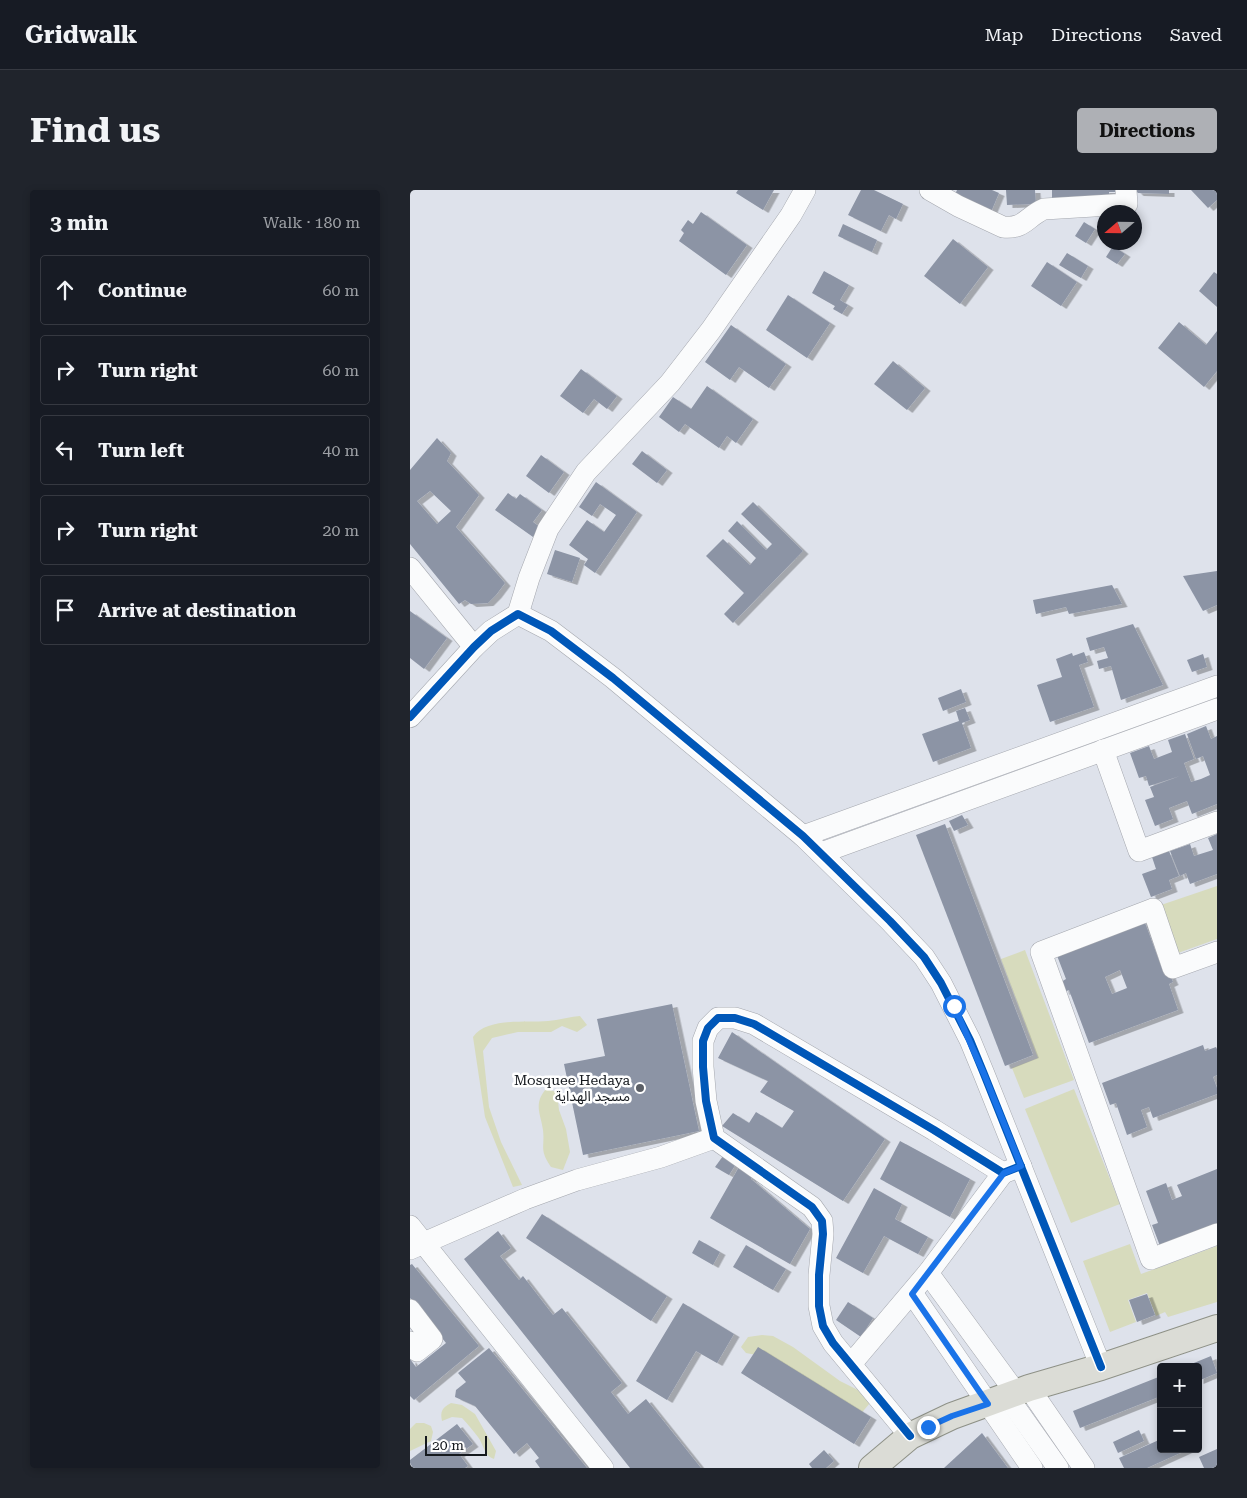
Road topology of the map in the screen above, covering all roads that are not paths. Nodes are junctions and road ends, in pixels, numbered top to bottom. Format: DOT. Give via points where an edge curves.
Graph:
graph roads {
  1 [pos="805,190"];
  2 [pos="930,190"];
  3 [pos="1126,190"];
  4 [pos="410,568"];
  5 [pos="518,614"];
  6 [pos="474,647"];
  7 [pos="1217,686"];
  8 [pos="1217,709"];
  9 [pos="410,717"];
  10 [pos="1103,750"];
  11 [pos="1217,822"];
  12 [pos="803,836"];
  13 [pos="821,853"];
  14 [pos="1217,952"];
  15 [pos="714,1138"];
  16 [pos="1012,1170"];
  17 [pos="410,1226"];
  18 [pos="1217,1234"];
  19 [pos="417,1246"];
  20 [pos="928,1273"];
  21 [pos="912,1294"];
  22 [pos="410,1310"];
  23 [pos="1215,1333"];
  24 [pos="410,1342"];
  25 [pos="851,1364"];
  26 [pos="1101,1367"];
  27 [pos="1010,1395"];
  28 [pos="910,1436"];
  29 [pos="603,1468"];
  30 [pos="872,1468"];
  31 [pos="1032,1468"];
  32 [pos="1058,1468"];
  33 [pos="1084,1468"];
  1 -- 5 [label="street" via="711,330 670,383 586,472 558,512 528,578"];
  2 -- 3 [label="street" via="1003,227 1016,227 1044,209 1126,204"];
  4 -- 6 [label="street"];
  5 -- 6 [label="street" via="491,631"];
  5 -- 12 [label="street" via="550,631 612,678"];
  6 -- 9 [label="street"];
  7 -- 12 [label="street"];
  8 -- 10 [label="street"];
  10 -- 11 [label="street" via="1139,851"];
  10 -- 13 [label="street"];
  12 -- 13 [label="street"];
  13 -- 16 [label="street" via="890,920 924,957 941,983 970,1040"];
  14 -- 18 [label="street" via="1173,968 1152,909 1041,952 1151,1259"];
  15 -- 16 [label="street" via="706,1101 703,1041 708,1028 718,1018 735,1018 754,1024 934,1130"];
  15 -- 19 [label="street" via="661,1157 577,1180"];
  15 -- 25 [label="street" via="812,1207 822,1221 819,1306 823,1326"];
  16 -- 20 [label="street"];
  16 -- 26 [label="street"];
  17 -- 19 [label="street"];
  19 -- 29 [label="street"];
  20 -- 21 [label="street"];
  20 -- 27 [label="street"];
  21 -- 25 [label="street"];
  21 -- 27 [label="street"];
  22 -- 24 [label="street" via="432,1338 417,1351"];
  23 -- 26 [label="main road"];
  25 -- 28 [label="street"];
  26 -- 27 [label="main road"];
  27 -- 28 [label="main road" via="952,1416"];
  27 -- 31 [label="street"];
  27 -- 32 [label="street"];
  27 -- 33 [label="street"];
  28 -- 30 [label="main road"];
}
